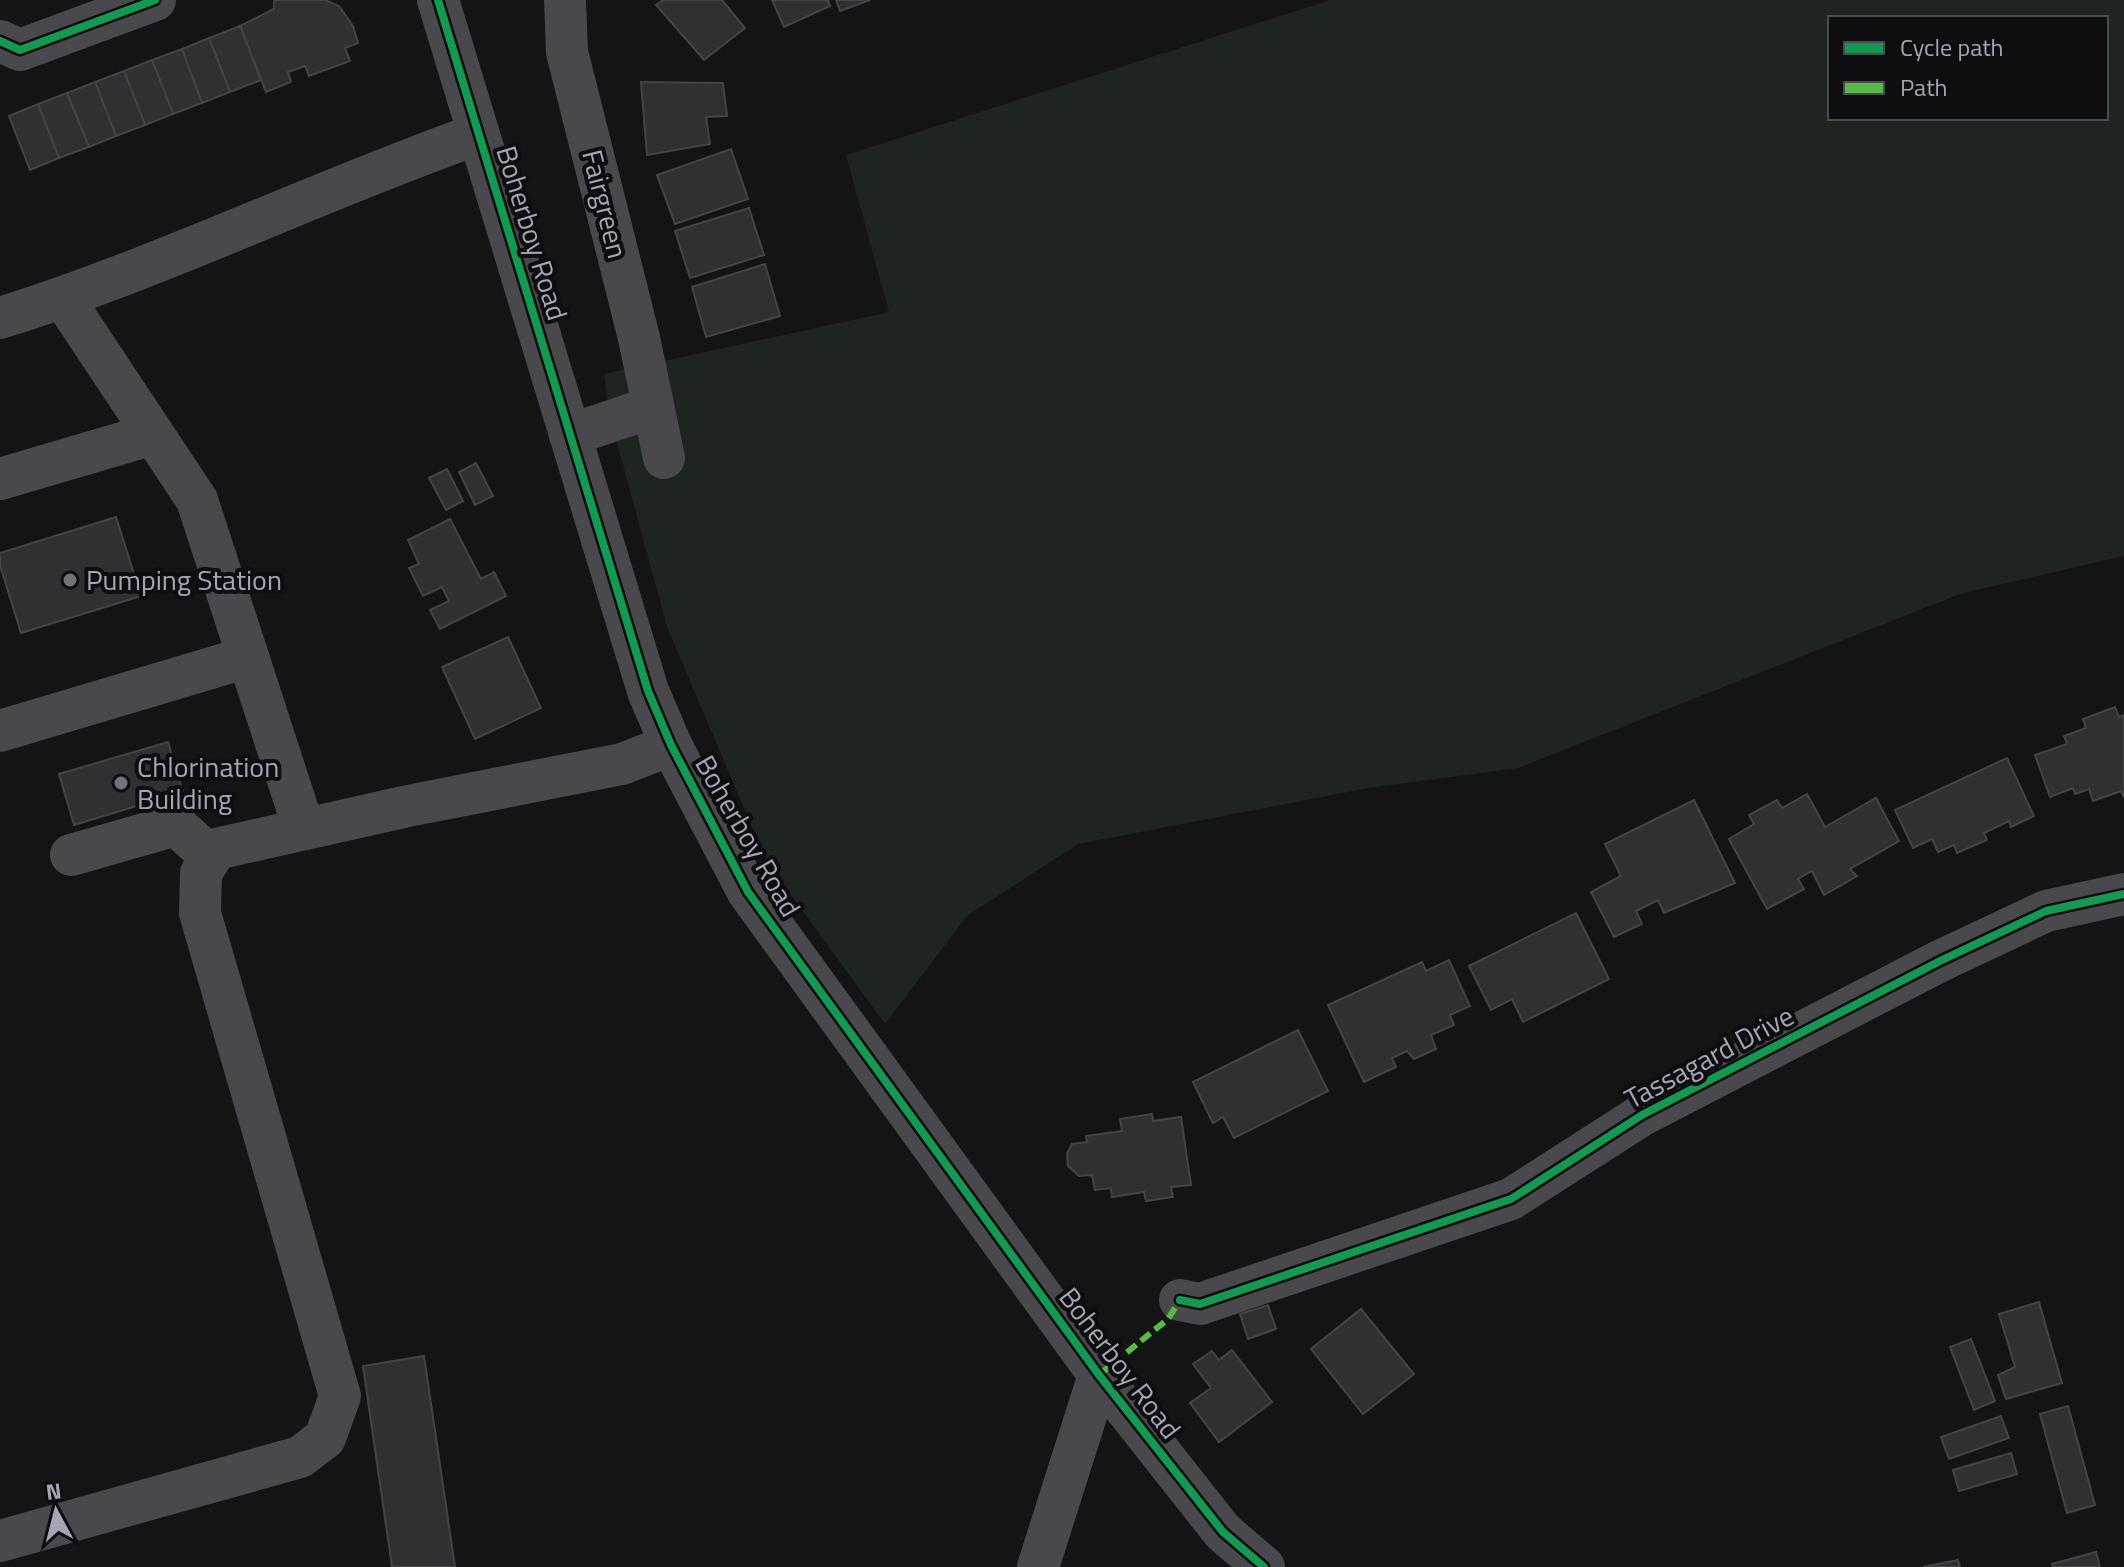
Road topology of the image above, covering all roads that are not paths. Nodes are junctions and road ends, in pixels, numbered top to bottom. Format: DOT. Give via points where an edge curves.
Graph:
graph roads {
  1 [pos="155,0"];
  2 [pos="438,0"];
  3 [pos="565,0"];
  4 [pos="0,41"];
  5 [pos="478,134"];
  6 [pos="63,298"];
  7 [pos="0,318"];
  8 [pos="653,407"];
  9 [pos="153,434"];
  10 [pos="570,435"];
  11 [pos="664,458"];
  12 [pos="0,479"];
  13 [pos="248,657"];
  14 [pos="0,731"];
  15 [pos="671,745"];
  16 [pos="304,829"];
  17 [pos="71,855"];
  18 [pos="211,857"];
  19 [pos="2124,894"];
  20 [pos="1180,1300"];
  21 [pos="1099,1375"];
  22 [pos="0,1541"];
  23 [pos="1038,1567"];
  24 [pos="1264,1567"];
  1 -- 4 [label="street" via="20,50"];
  2 -- 5 [label="street, Boherboy Road"];
  3 -- 8 [label="street, Fairgreen" via="567,52"];
  5 -- 6 [label="street"];
  5 -- 10 [label="street, Boherboy Road"];
  6 -- 7 [label="street"];
  6 -- 9 [label="street"];
  8 -- 10 [label="street"];
  8 -- 11 [label="street, Fairgreen"];
  9 -- 12 [label="street"];
  9 -- 13 [label="street" via="197,500"];
  10 -- 15 [label="street, Boherboy Road" via="648,691"];
  13 -- 14 [label="street"];
  13 -- 16 [label="street"];
  15 -- 16 [label="street" via="622,764"];
  15 -- 21 [label="street, Boherboy Road" via="748,892"];
  16 -- 18 [label="street" via="216,849"];
  17 -- 18 [label="street" via="176,825"];
  18 -- 22 [label="street" via="201,873 200,913 340,1396 325,1438 300,1457"];
  19 -- 20 [label="street, Tassagard Drive" via="2046,911 1940,961 1642,1115 1511,1199 1200,1304"];
  21 -- 23 [label="street"];
  21 -- 24 [label="street, Boherboy Road" via="1223,1532"];
}
